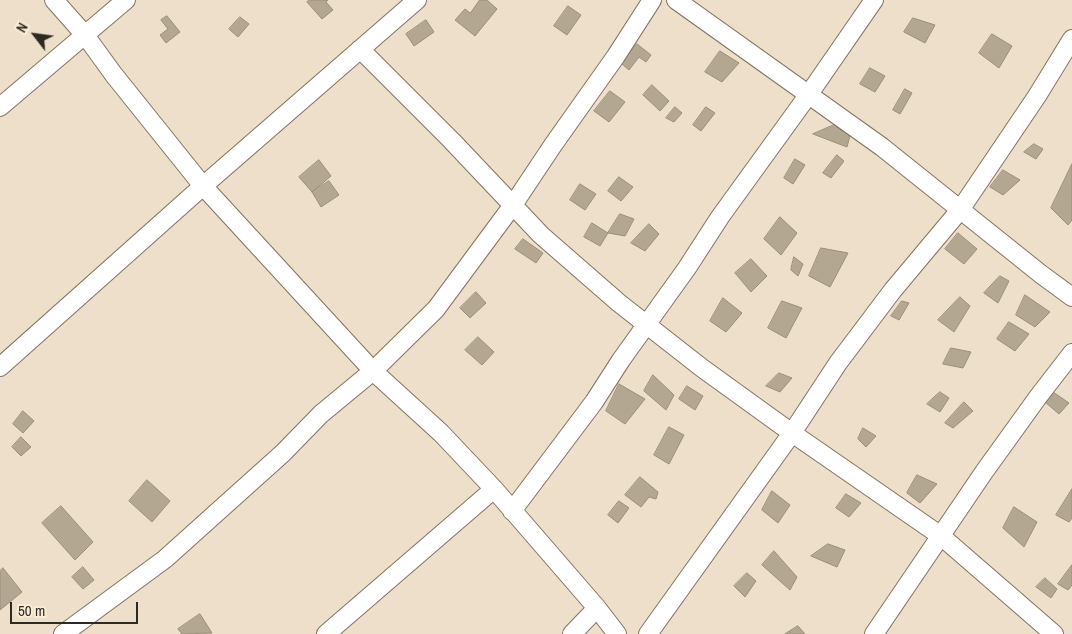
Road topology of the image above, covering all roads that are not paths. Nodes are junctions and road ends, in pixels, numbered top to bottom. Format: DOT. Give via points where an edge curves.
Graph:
graph roads {
  1 [pos="54,0"];
  2 [pos="126,0"];
  3 [pos="417,0"];
  4 [pos="652,0"];
  5 [pos="676,0"];
  6 [pos="874,0"];
  7 [pos="85,35"];
  8 [pos="1072,39"];
  9 [pos="360,48"];
  10 [pos="809,94"];
  11 [pos="0,107"];
  12 [pos="203,186"];
  13 [pos="513,205"];
  14 [pos="960,210"];
  15 [pos="1072,297"];
  16 [pos="646,326"];
  17 [pos="1072,353"];
  18 [pos="0,367"];
  19 [pos="373,371"];
  20 [pos="792,433"];
  21 [pos="494,489"];
  22 [pos="512,511"];
  23 [pos="941,536"];
  24 [pos="597,608"];
  25 [pos="64,634"];
  26 [pos="326,634"];
  27 [pos="572,634"];
  28 [pos="617,634"];
  29 [pos="648,634"];
  30 [pos="874,634"];
  31 [pos="1054,634"];
  1 -- 7 [label="street"];
  2 -- 7 [label="street"];
  3 -- 9 [label="street"];
  4 -- 13 [label="street"];
  5 -- 10 [label="street"];
  6 -- 10 [label="street"];
  7 -- 11 [label="street"];
  7 -- 12 [label="street"];
  8 -- 14 [label="street"];
  9 -- 12 [label="street"];
  9 -- 13 [label="street"];
  10 -- 14 [label="street"];
  10 -- 16 [label="street"];
  12 -- 18 [label="street"];
  12 -- 19 [label="street"];
  13 -- 16 [label="street" via="541,234"];
  13 -- 19 [label="street" via="436,309"];
  14 -- 15 [label="street"];
  14 -- 20 [label="street" via="893,290 838,363"];
  16 -- 20 [label="street"];
  16 -- 22 [label="street"];
  17 -- 23 [label="street"];
  19 -- 21 [label="street" via="441,433"];
  19 -- 25 [label="street" via="321,414 283,453 165,559"];
  20 -- 23 [label="street"];
  20 -- 29 [label="street"];
  21 -- 22 [label="street"];
  21 -- 26 [label="street"];
  22 -- 24 [label="street"];
  23 -- 30 [label="street"];
  23 -- 31 [label="street"];
  24 -- 27 [label="street"];
  24 -- 28 [label="street"];
}
